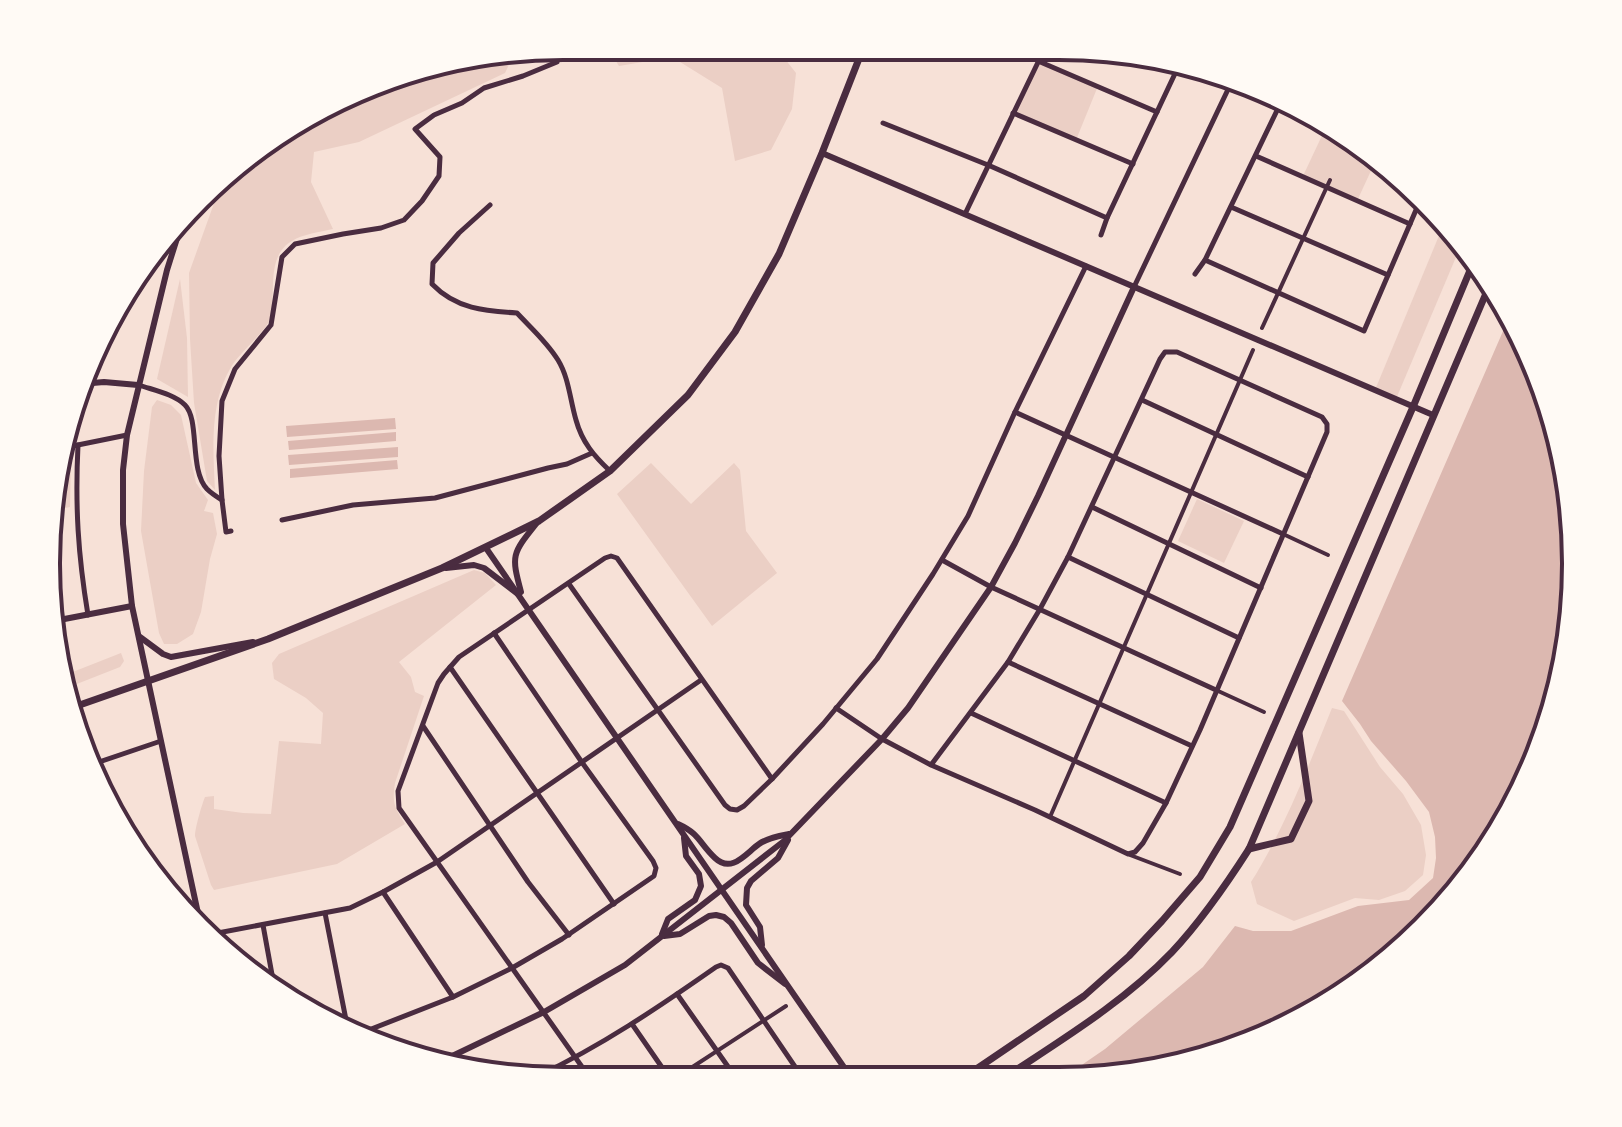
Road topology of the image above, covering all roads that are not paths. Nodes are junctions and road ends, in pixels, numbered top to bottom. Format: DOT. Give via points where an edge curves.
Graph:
graph roads {
  1 [pos="858,60"];
  2 [pos="1038,61"];
  3 [pos="557,62"];
  4 [pos="1175,74"];
  5 [pos="1228,90"];
  6 [pos="1278,111"];
  7 [pos="1157,112"];
  8 [pos="1013,113"];
  9 [pos="883,123"];
  10 [pos="822,153"];
  11 [pos="1256,156"];
  12 [pos="1133,164"];
  13 [pos="988,165"];
  14 [pos="1330,180"];
  15 [pos="1327,187"];
  16 [pos="490,205"];
  17 [pos="1231,207"];
  18 [pos="1417,209"];
  19 [pos="965,214"];
  20 [pos="1107,218"];
  21 [pos="1410,224"];
  22 [pos="1101,235"];
  23 [pos="1303,238"];
  24 [pos="175,243"];
  25 [pos="1205,260"];
  26 [pos="1086,266"];
  27 [pos="1469,273"];
  28 [pos="1195,274"];
  29 [pos="1388,275"];
  30 [pos="1134,287"];
  31 [pos="1278,293"];
  32 [pos="1485,296"];
  33 [pos="1262,328"];
  34 [pos="1253,350"];
  35 [pos="1240,380"];
  36 [pos="94,382"];
  37 [pos="138,385"];
  38 [pos="1142,400"];
  39 [pos="1413,407"];
  40 [pos="1015,412"];
  41 [pos="1433,415"];
  42 [pos="127,435"];
  43 [pos="1066,435"];
  44 [pos="1216,435"];
  45 [pos="78,445"];
  46 [pos="74,446"];
  47 [pos="592,453"];
  48 [pos="1114,457"];
  49 [pos="610,471"];
  50 [pos="1308,477"];
  51 [pos="1191,492"];
  52 [pos="222,500"];
  53 [pos="1092,507"];
  54 [pos="282,520"];
  55 [pos="539,521"];
  56 [pos="231,531"];
  57 [pos="1283,534"];
  58 [pos="1169,544"];
  59 [pos="486,548"];
  60 [pos="1328,555"];
  61 [pos="1068,557"];
  62 [pos="942,560"];
  63 [pos="442,568"];
  64 [pos="569,584"];
  65 [pos="991,587"];
  66 [pos="1261,588"];
  67 [pos="518,594"];
  68 [pos="1147,595"];
  69 [pos="132,606"];
  70 [pos="1040,609"];
  71 [pos="529,610"];
  72 [pos="88,615"];
  73 [pos="63,619"];
  74 [pos="494,633"];
  75 [pos="138,636"];
  76 [pos="1239,638"];
  77 [pos="268,639"];
  78 [pos="1123,648"];
  79 [pos="1008,662"];
  80 [pos="450,667"];
  81 [pos="701,680"];
  82 [pos="148,681"];
  83 [pos="1216,690"];
  84 [pos="1099,704"];
  85 [pos="80,705"];
  86 [pos="836,708"];
  87 [pos="656,709"];
  88 [pos="1264,712"];
  89 [pos="971,713"];
  90 [pos="422,725"];
  91 [pos="1299,730"];
  92 [pos="616,737"];
  93 [pos="882,739"];
  94 [pos="161,741"];
  95 [pos="1192,746"];
  96 [pos="101,761"];
  97 [pos="581,761"];
  98 [pos="1074,761"];
  99 [pos="931,765"];
  100 [pos="772,779"];
  101 [pos="536,793"];
  102 [pos="1166,803"];
  103 [pos="1050,817"];
  104 [pos="675,822"];
  105 [pos="490,826"];
  106 [pos="793,832"];
  107 [pos="684,835"];
  108 [pos="1249,849"];
  109 [pos="1128,854"];
  110 [pos="437,862"];
  111 [pos="1180,874"];
  112 [pos="722,890"];
  113 [pos="383,892"];
  114 [pos="614,904"];
  115 [pos="199,911"];
  116 [pos="325,913"];
  117 [pos="263,925"];
  118 [pos="220,932"];
  119 [pos="569,935"];
  120 [pos="660,937"];
  121 [pos="762,948"];
  122 [pos="512,968"];
  123 [pos="272,973"];
  124 [pos="789,988"];
  125 [pos="677,994"];
  126 [pos="453,997"];
  127 [pos="786,1006"];
  128 [pos="544,1012"];
  129 [pos="345,1017"];
  130 [pos="764,1021"];
  131 [pos="632,1024"];
  132 [pos="371,1029"];
  133 [pos="717,1051"];
  134 [pos="455,1055"];
  135 [pos="576,1058"];
  136 [pos="557,1067"];
  137 [pos="582,1067"];
  138 [pos="663,1067"];
  139 [pos="691,1067"];
  140 [pos="728,1067"];
  141 [pos="795,1067"];
  142 [pos="843,1067"];
  143 [pos="979,1067"];
  144 [pos="1021,1067"];
  1 -- 10 [label="main road"];
  2 -- 7 [label="street"];
  2 -- 8 [label="street"];
  3 -- 52 [label="street" via="484,88 415,129 440,157 439,176 404,220 295,244 282,257 271,325 235,369 222,401"];
  4 -- 7 [label="street"];
  5 -- 30 [label="street"];
  6 -- 11 [label="street"];
  7 -- 12 [label="street"];
  8 -- 12 [label="street"];
  8 -- 13 [label="street"];
  9 -- 13 [label="street"];
  10 -- 19 [label="street"];
  10 -- 49 [label="main road" via="779,254 735,332 688,395"];
  11 -- 15 [label="street"];
  11 -- 17 [label="street"];
  12 -- 20 [label="street"];
  13 -- 19 [label="street"];
  13 -- 20 [label="street"];
  14 -- 15 [label="street"];
  15 -- 21 [label="street"];
  15 -- 23 [label="street"];
  16 -- 47 [label="street" via="433,263 432,284 463,306 517,313 539,336 559,361 576,423"];
  17 -- 23 [label="street"];
  17 -- 25 [label="street"];
  18 -- 21 [label="street"];
  19 -- 26 [label="street"];
  20 -- 22 [label="street"];
  21 -- 29 [label="street"];
  23 -- 29 [label="street"];
  23 -- 31 [label="street"];
  24 -- 37 [label="street"];
  25 -- 28 [label="street"];
  25 -- 31 [label="street"];
  26 -- 30 [label="street"];
  26 -- 40 [label="street"];
  27 -- 39 [label="main road"];
  29 -- 31 [label="street" via="1364,331"];
  30 -- 39 [label="street"];
  30 -- 43 [label="street"];
  31 -- 33 [label="street"];
  32 -- 41 [label="main road"];
  34 -- 35 [label="street"];
  35 -- 38 [label="street" via="1165,352"];
  35 -- 44 [label="street"];
  35 -- 50 [label="street" via="1327,424"];
  36 -- 37 [label="street"];
  37 -- 42 [label="street"];
  37 -- 52 [label="street" via="186,406 199,475 205,488"];
  38 -- 44 [label="street"];
  38 -- 48 [label="street"];
  39 -- 41 [label="street"];
  39 -- 143 [label="main road" via="1230,827 1200,877 1084,996"];
  40 -- 43 [label="street"];
  40 -- 62 [label="street"];
  41 -- 91 [label="main road"];
  42 -- 45 [label="street"];
  42 -- 69 [label="street" via="123,524"];
  43 -- 48 [label="street"];
  43 -- 65 [label="street"];
  44 -- 50 [label="street"];
  44 -- 51 [label="street"];
  45 -- 46 [label="street"];
  45 -- 72 [label="street" via="76,513"];
  47 -- 49 [label="street"];
  47 -- 54 [label="street" via="435,498 353,505"];
  48 -- 51 [label="street"];
  48 -- 53 [label="street"];
  49 -- 55 [label="main road"];
  50 -- 57 [label="street"];
  51 -- 57 [label="street"];
  51 -- 58 [label="street"];
  52 -- 56 [label="street" via="226,532"];
  53 -- 58 [label="street"];
  53 -- 61 [label="street"];
  55 -- 59 [label="main road"];
  55 -- 67 [label="street" via="514,559"];
  57 -- 60 [label="street"];
  57 -- 66 [label="street"];
  58 -- 66 [label="street"];
  58 -- 68 [label="street"];
  59 -- 63 [label="main road"];
  59 -- 67 [label="street"];
  61 -- 68 [label="street"];
  61 -- 70 [label="street"];
  62 -- 65 [label="street"];
  62 -- 86 [label="street" via="877,659"];
  63 -- 67 [label="street" via="484,568"];
  63 -- 77 [label="main road"];
  64 -- 71 [label="street"];
  64 -- 81 [label="street" via="605,558 617,558"];
  64 -- 87 [label="street"];
  65 -- 70 [label="street"];
  65 -- 93 [label="street"];
  66 -- 76 [label="street"];
  67 -- 71 [label="street"];
  68 -- 76 [label="street"];
  68 -- 78 [label="street"];
  69 -- 72 [label="street"];
  69 -- 75 [label="street"];
  70 -- 78 [label="street"];
  70 -- 79 [label="street"];
  71 -- 74 [label="street"];
  71 -- 92 [label="street"];
  72 -- 73 [label="street"];
  74 -- 80 [label="street"];
  74 -- 97 [label="street"];
  75 -- 77 [label="street" via="171,657"];
  75 -- 82 [label="street"];
  76 -- 83 [label="street"];
  77 -- 82 [label="main road"];
  78 -- 83 [label="street"];
  78 -- 84 [label="street"];
  79 -- 84 [label="street"];
  79 -- 89 [label="street"];
  80 -- 90 [label="street"];
  80 -- 101 [label="street"];
  81 -- 87 [label="street"];
  81 -- 100 [label="street"];
  82 -- 85 [label="main road"];
  82 -- 94 [label="street"];
  83 -- 88 [label="street"];
  83 -- 95 [label="street"];
  84 -- 95 [label="street"];
  84 -- 98 [label="street"];
  86 -- 93 [label="street"];
  86 -- 100 [label="street"];
  87 -- 92 [label="street"];
  87 -- 100 [label="street" via="730,809 744,806"];
  89 -- 98 [label="street"];
  89 -- 99 [label="street"];
  90 -- 105 [label="street"];
  90 -- 110 [label="street" via="397,799"];
  91 -- 108 [label="main road"];
  91 -- 108 [label="main road" via="1309,801 1291,839"];
  92 -- 97 [label="street"];
  92 -- 104 [label="street"];
  93 -- 99 [label="street"];
  93 -- 106 [label="street"];
  94 -- 96 [label="street"];
  94 -- 115 [label="street"];
  95 -- 102 [label="street"];
  97 -- 101 [label="street"];
  97 -- 114 [label="street" via="656,868 654,876"];
  98 -- 102 [label="street"];
  98 -- 103 [label="street"];
  99 -- 103 [label="street"];
  101 -- 105 [label="street"];
  101 -- 114 [label="street"];
  102 -- 109 [label="street" via="1143,843"];
  103 -- 109 [label="street"];
  104 -- 106 [label="street" via="693,831 714,858 727,864 761,842"];
  104 -- 107 [label="street"];
  105 -- 110 [label="street"];
  105 -- 119 [label="street"];
  106 -- 112 [label="street"];
  106 -- 121 [label="street" via="778,858 747,888 746,905 760,927"];
  107 -- 112 [label="street"];
  107 -- 120 [label="street" via="686,856 701,886 695,900 668,919"];
  108 -- 144 [label="main road" via="1199,922 1141,982"];
  109 -- 111 [label="street"];
  110 -- 113 [label="street"];
  110 -- 122 [label="street"];
  112 -- 120 [label="street"];
  112 -- 121 [label="street"];
  113 -- 116 [label="street"];
  113 -- 126 [label="street"];
  114 -- 119 [label="street"];
  116 -- 117 [label="street"];
  116 -- 129 [label="street"];
  117 -- 118 [label="street"];
  117 -- 123 [label="street"];
  119 -- 122 [label="street"];
  120 -- 124 [label="street" via="680,934 709,916 724,917 758,963"];
  120 -- 128 [label="street" via="615,971"];
  121 -- 124 [label="street"];
  122 -- 126 [label="street"];
  122 -- 128 [label="street"];
  124 -- 142 [label="street"];
  125 -- 130 [label="street" via="721,965"];
  125 -- 131 [label="street"];
  125 -- 133 [label="street"];
  126 -- 132 [label="street"];
  127 -- 130 [label="street"];
  128 -- 134 [label="street"];
  128 -- 135 [label="street"];
  130 -- 133 [label="street"];
  130 -- 141 [label="street"];
  131 -- 135 [label="street"];
  131 -- 138 [label="street"];
  133 -- 139 [label="street"];
  133 -- 140 [label="street"];
  135 -- 136 [label="street"];
  135 -- 137 [label="street"];
}
